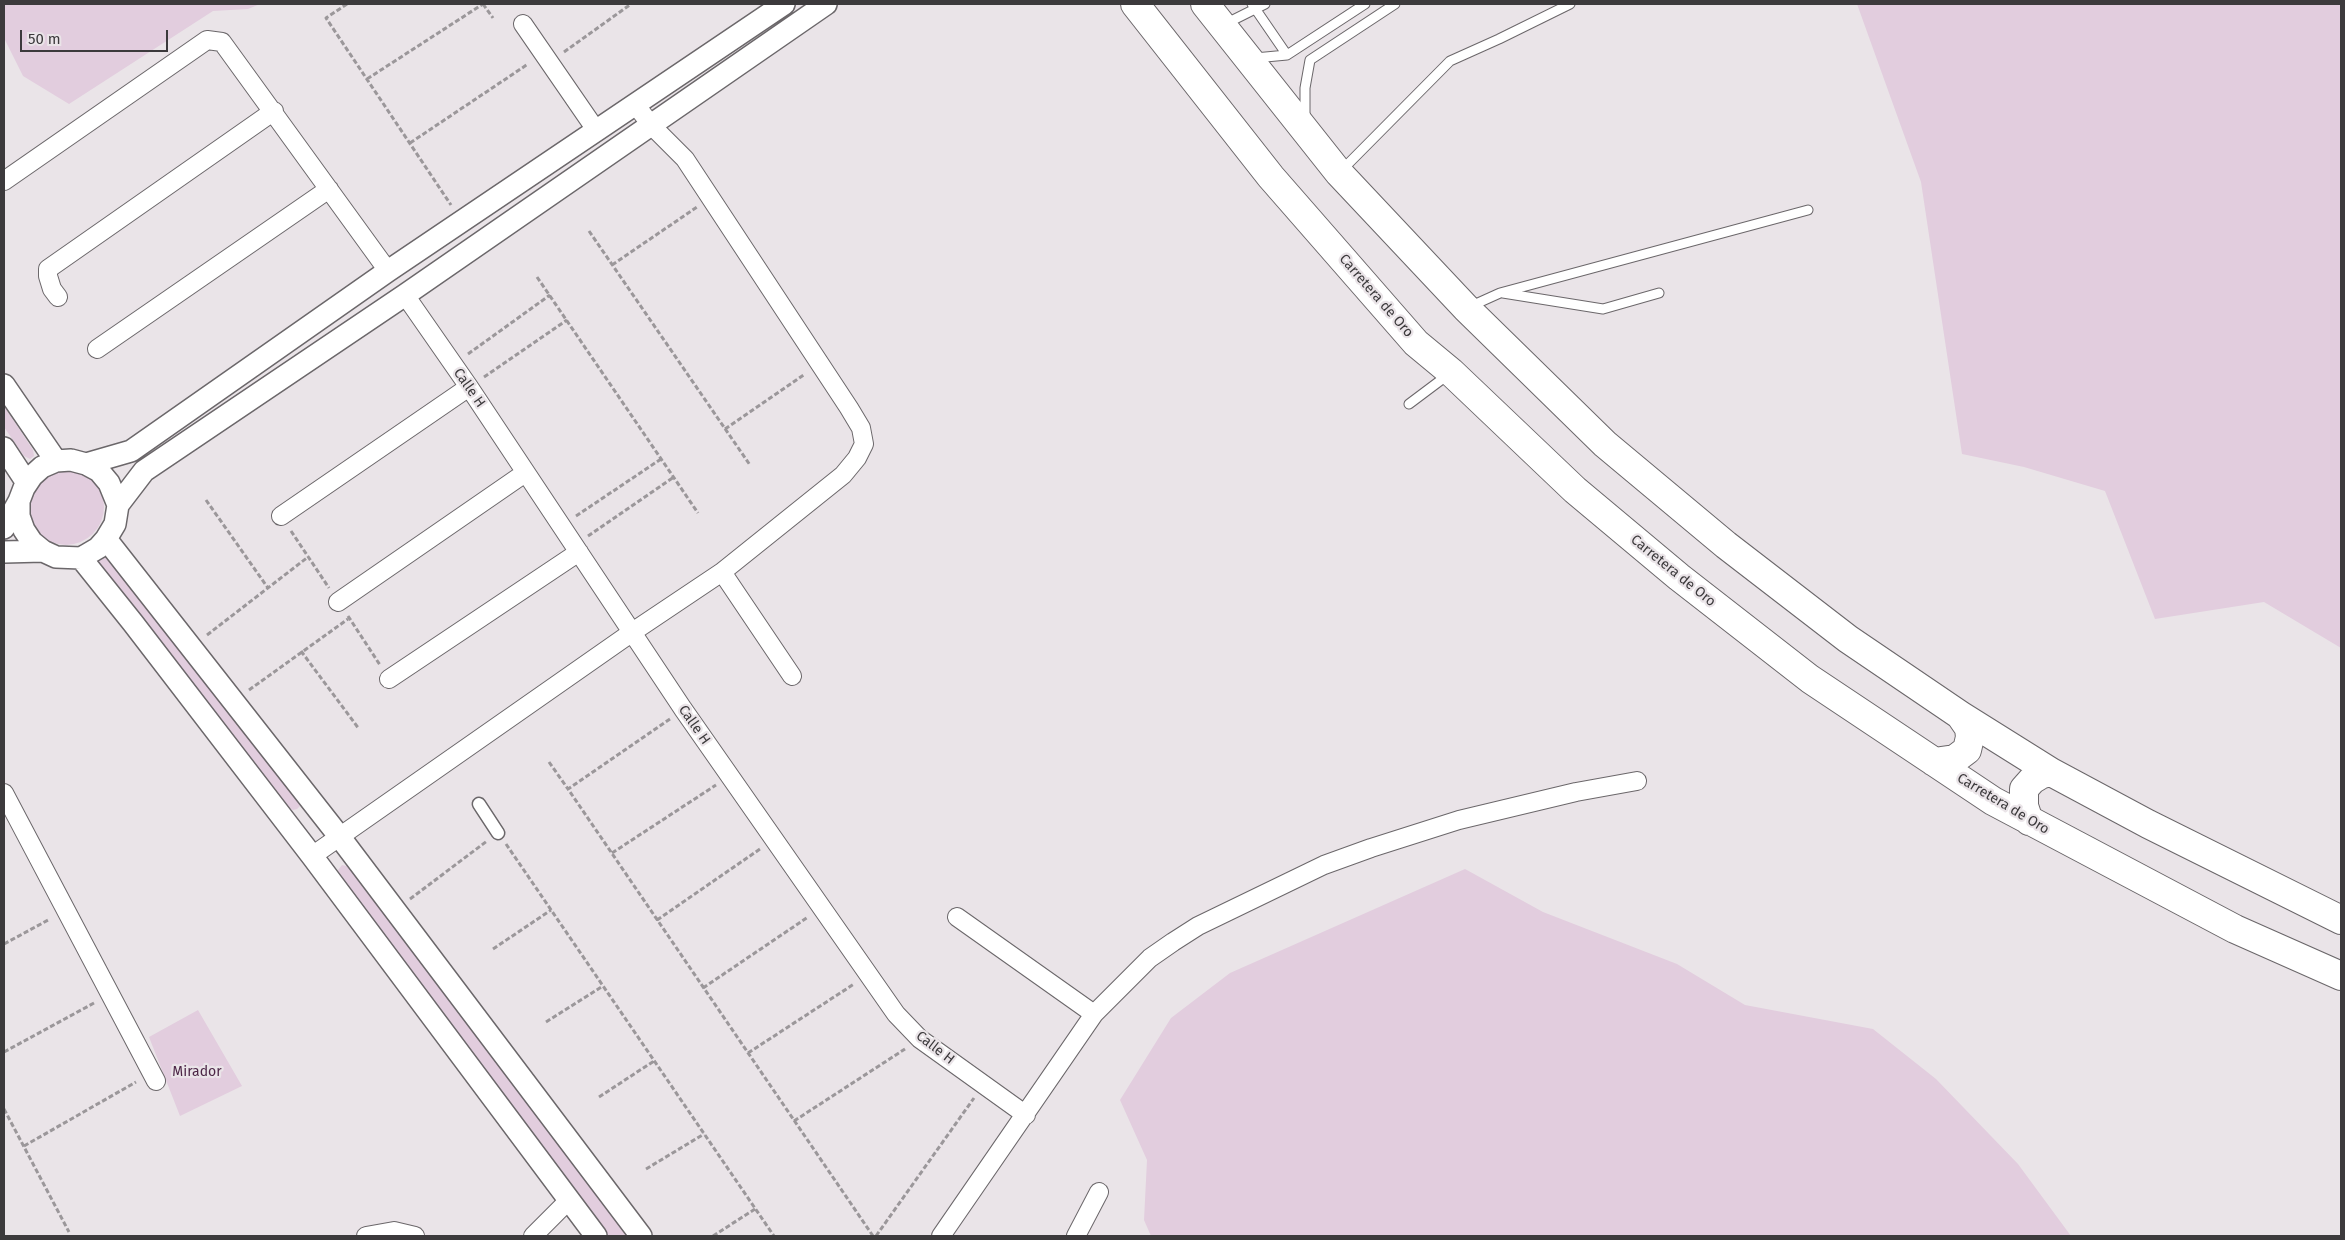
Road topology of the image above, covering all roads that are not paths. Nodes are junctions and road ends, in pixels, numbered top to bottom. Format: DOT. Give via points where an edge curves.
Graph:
graph roads {
  1 [pos="784,4"];
  2 [pos="826,4"];
  3 [pos="1135,4"];
  4 [pos="1205,4"];
  5 [pos="1265,4"];
  6 [pos="1365,4"];
  7 [pos="1395,4"];
  8 [pos="1570,4"];
  9 [pos="1253,6"];
  10 [pos="523,24"];
  11 [pos="1221,26"];
  12 [pos="1287,55"];
  13 [pos="1247,58"];
  14 [pos="635,104"];
  15 [pos="274,111"];
  16 [pos="651,125"];
  17 [pos="596,130"];
  18 [pos="1305,130"];
  19 [pos="1339,173"];
  20 [pos="4,181"];
  21 [pos="330,189"];
  22 [pos="1808,210"];
  23 [pos="388,271"];
  24 [pos="1500,293"];
  25 [pos="1659,293"];
  26 [pos="405,295"];
  27 [pos="58,298"];
  28 [pos="1466,308"];
  29 [pos="97,349"];
  30 [pos="1451,372"];
  31 [pos="4,385"];
  32 [pos="469,388"];
  33 [pos="1409,404"];
  34 [pos="4,448"];
  35 [pos="56,461"];
  36 [pos="86,464"];
  37 [pos="526,473"];
  38 [pos="23,492"];
  39 [pos="118,505"];
  40 [pos="281,516"];
  41 [pos="4,528"];
  42 [pos="106,539"];
  43 [pos="577,548"];
  44 [pos="43,551"];
  45 [pos="4,552"];
  46 [pos="81,558"];
  47 [pos="722,572"];
  48 [pos="338,602"];
  49 [pos="631,633"];
  50 [pos="792,676"];
  51 [pos="389,679"];
  52 [pos="1960,715"];
  53 [pos="1934,762"];
  54 [pos="2051,772"];
  55 [pos="1637,781"];
  56 [pos="4,794"];
  57 [pos="478,804"];
  58 [pos="2029,821"];
  59 [pos="498,832"];
  60 [pos="339,836"];
  61 [pos="312,856"];
  62 [pos="957,917"];
  63 [pos="2341,920"];
  64 [pos="2341,976"];
  65 [pos="1094,1014"];
  66 [pos="154,1077"];
  67 [pos="1026,1115"];
  68 [pos="1099,1192"];
  69 [pos="569,1200"];
  70 [pos="366,1236"];
  71 [pos="415,1236"];
  72 [pos="533,1236"];
  73 [pos="596,1236"];
  74 [pos="641,1236"];
  75 [pos="941,1236"];
  76 [pos="1076,1236"];
  1 -- 14 [label="street"];
  2 -- 16 [label="street"];
  3 -- 30 [label="highway, Carretera de Oro" via="1271,177 1416,343"];
  4 -- 11 [label="highway"];
  5 -- 9 [label="lane"];
  6 -- 12 [label="lane"];
  7 -- 18 [label="lane" via="1310,60 1305,88"];
  8 -- 19 [label="lane" via="1450,61"];
  9 -- 11 [label="lane"];
  9 -- 12 [label="lane"];
  10 -- 17 [label="street"];
  11 -- 13 [label="highway"];
  12 -- 13 [label="lane"];
  13 -- 18 [label="highway"];
  14 -- 16 [label="street"];
  14 -- 17 [label="street"];
  15 -- 20 [label="street" via="222,42 207,40"];
  15 -- 21 [label="street"];
  15 -- 27 [label="street" via="48,269 52,289"];
  16 -- 26 [label="street"];
  16 -- 47 [label="street" via="685,159 821,364 861,428 864,444 843,475"];
  17 -- 23 [label="street"];
  18 -- 19 [label="highway"];
  19 -- 28 [label="highway"];
  21 -- 23 [label="street"];
  21 -- 29 [label="street"];
  22 -- 24 [label="lane"];
  23 -- 26 [label="street"];
  23 -- 36 [label="street" via="131,451"];
  24 -- 25 [label="lane" via="1603,309"];
  24 -- 28 [label="lane"];
  26 -- 32 [label="street, Calle H"];
  26 -- 39 [label="street" via="144,471"];
  28 -- 52 [label="highway" via="1605,444 1719,539 1848,639"];
  30 -- 33 [label="lane"];
  30 -- 53 [label="highway, Carretera de Oro" via="1575,490 1679,577 1810,679"];
  31 -- 35 [label="street"];
  32 -- 37 [label="street, Calle H"];
  32 -- 40 [label="street"];
  34 -- 38 [label="street"];
  35 -- 36 [label="street"];
  35 -- 38 [label="street" via="42,467"];
  36 -- 39 [label="street" via="110,483"];
  37 -- 43 [label="street, Calle H"];
  37 -- 48 [label="street"];
  38 -- 41 [label="street"];
  38 -- 44 [label="street" via="20,516 24,530"];
  39 -- 42 [label="street" via="115,524"];
  42 -- 46 [label="street"];
  42 -- 60 [label="street"];
  43 -- 49 [label="street, Calle H"];
  43 -- 51 [label="street"];
  44 -- 45 [label="street"];
  44 -- 46 [label="street" via="56,557"];
  46 -- 61 [label="street"];
  47 -- 49 [label="street"];
  47 -- 50 [label="street"];
  49 -- 60 [label="street"];
  49 -- 67 [label="street, Calle H" via="896,1014 920,1039"];
  52 -- 53 [label="highway" via="1969,728 1967,750 1955,759"];
  52 -- 54 [label="highway"];
  53 -- 58 [label="highway, Carretera de Oro"];
  54 -- 58 [label="highway" via="2032,780 2024,789 2024,806"];
  54 -- 63 [label="highway"];
  55 -- 65 [label="street" via="1459,820 1324,865 1198,926 1173,942 1150,958"];
  56 -- 66 [label="street"];
  57 -- 59 [label="street"];
  58 -- 64 [label="highway, Carretera de Oro" via="2235,929"];
  60 -- 61 [label="street"];
  60 -- 74 [label="street"];
  61 -- 69 [label="street"];
  62 -- 65 [label="street"];
  65 -- 67 [label="street"];
  67 -- 75 [label="street"];
  68 -- 76 [label="street"];
  69 -- 72 [label="street"];
  69 -- 73 [label="street"];
  70 -- 71 [label="street" via="394,1231"];
}
